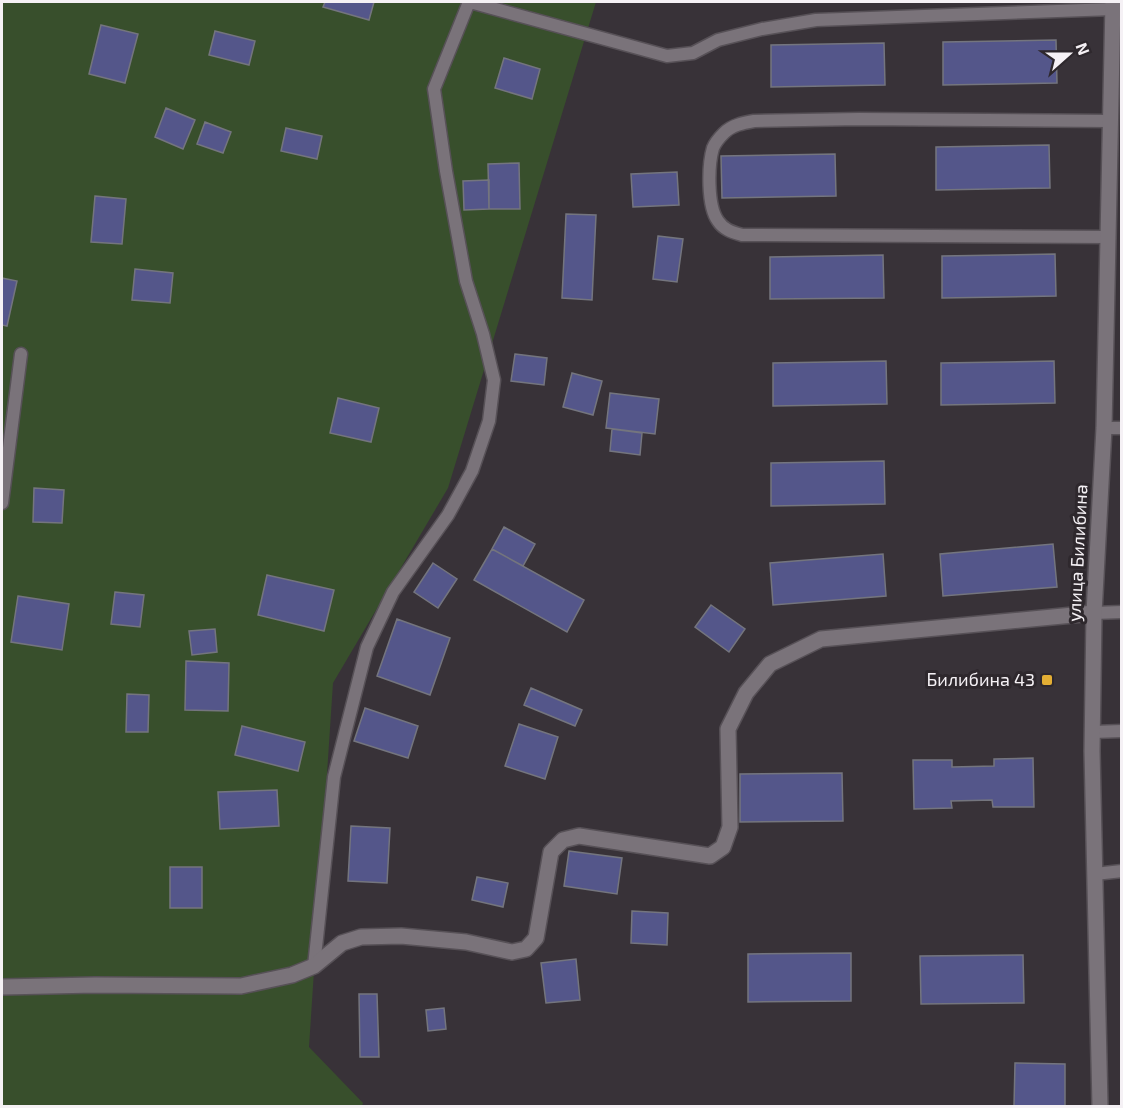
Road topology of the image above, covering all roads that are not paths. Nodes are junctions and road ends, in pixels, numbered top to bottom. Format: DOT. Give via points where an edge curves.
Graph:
graph roads {
  1 [pos="470,2"];
  2 [pos="1113,5"];
  3 [pos="1110,121"];
  4 [pos="1108,237"];
  5 [pos="21,354"];
  6 [pos="1104,428"];
  7 [pos="1122,428"];
  8 [pos="2,503"];
  9 [pos="1122,612"];
  10 [pos="1094,613"];
  11 [pos="1122,731"];
  12 [pos="1093,732"];
  13 [pos="1122,871"];
  14 [pos="1095,874"];
  15 [pos="314,966"];
  16 [pos="2,987"];
  17 [pos="1100,1107"];
  1 -- 2 [label="lane" via="667,56 693,53 718,40 762,29 816,20"];
  1 -- 15 [label="lane" via="434,89 466,281 494,380 489,421 472,471 448,515 393,592 367,647 334,777"];
  2 -- 3 [label="street, улица Билибина"];
  3 -- 4 [label="street, улица Билибина"];
  3 -- 4 [label="lane" via="754,121 725,131 714,146 710,172 712,208 717,220 726,230 742,235"];
  4 -- 6 [label="street, улица Билибина"];
  5 -- 8 [label="lane"];
  6 -- 7 [label="lane"];
  6 -- 10 [label="street, улица Билибина"];
  9 -- 10 [label="lane"];
  10 -- 12 [label="street, улица Билибина"];
  10 -- 15 [label="street" via="821,639 770,664 746,693 728,729 730,827 723,847 710,856 579,836 563,840 551,852 536,938 526,949 512,952 466,942 361,937 342,944"];
  11 -- 12 [label="lane"];
  12 -- 14 [label="street, улица Билибина"];
  13 -- 14 [label="lane"];
  14 -- 17 [label="street, улица Билибина"];
  15 -- 16 [label="street" via="241,986"];
}
